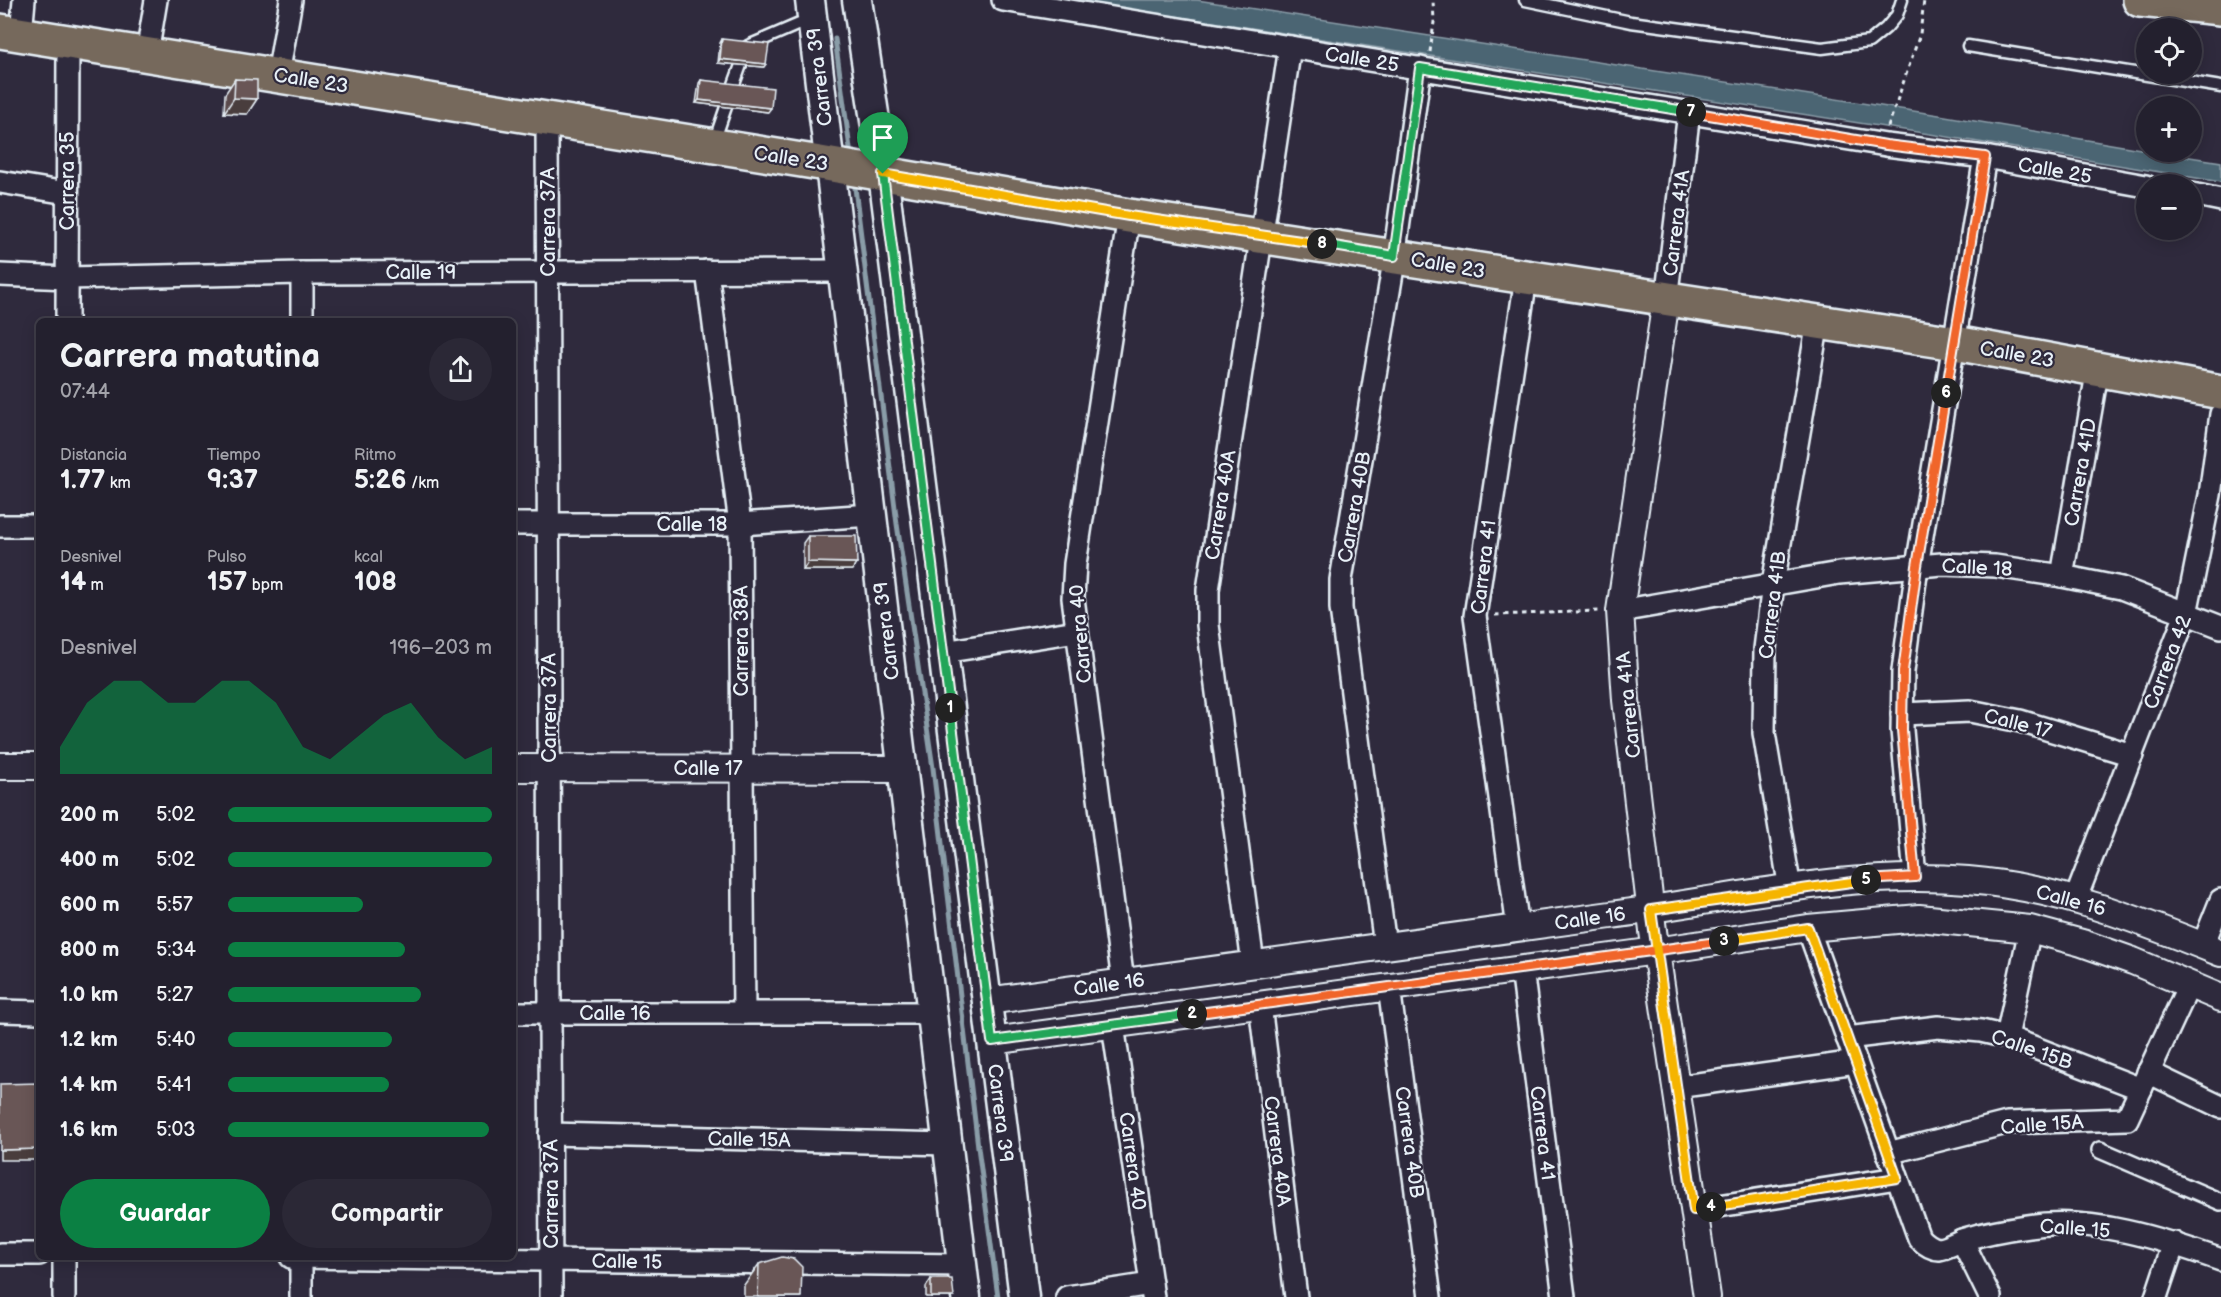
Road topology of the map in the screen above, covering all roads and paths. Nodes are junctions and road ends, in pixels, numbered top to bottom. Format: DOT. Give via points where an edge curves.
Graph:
graph roads {
  1 [pos="24,0"];
  2 [pos="156,0"];
  3 [pos="291,0"];
  4 [pos="857,0"];
  5 [pos="1004,0"];
  6 [pos="1433,0"];
  7 [pos="1525,0"];
  8 [pos="1902,0"];
  9 [pos="1924,0"];
  10 [pos="2140,0"];
  11 [pos="2220,8"];
  12 [pos="811,9"];
  13 [pos="10,32"];
  14 [pos="68,42"];
  15 [pos="748,46"];
  16 [pos="1968,46"];
  17 [pos="1290,47"];
  18 [pos="147,54"];
  19 [pos="1424,63"];
  20 [pos="741,65"];
  21 [pos="278,75"];
  22 [pos="733,87"];
  23 [pos="2221,87"];
  24 [pos="726,107"];
  25 [pos="1689,112"];
  26 [pos="547,119"];
  27 [pos="1887,130"];
  28 [pos="713,146"];
  29 [pos="1985,157"];
  30 [pos="858,170"];
  31 [pos="0,182"];
  32 [pos="2136,184"];
  33 [pos="67,193"];
  34 [pos="2202,196"];
  35 [pos="2221,200"];
  36 [pos="1129,216"];
  37 [pos="1262,235"];
  38 [pos="1394,256"];
  39 [pos="548,271"];
  40 [pos="707,271"];
  41 [pos="842,271"];
  42 [pos="302,273"];
  43 [pos="0,275"];
  44 [pos="67,278"];
  45 [pos="1526,278"];
  46 [pos="1666,300"];
  47 [pos="67,318"];
  48 [pos="302,318"];
  49 [pos="1818,322"];
  50 [pos="1955,343"];
  51 [pos="2098,368"];
  52 [pos="2221,392"];
  53 [pos="2221,414"];
  54 [pos="871,515"];
  55 [pos="516,524"];
  56 [pos="548,524"];
  57 [pos="740,524"];
  58 [pos="0,526"];
  59 [pos="36,526"];
  60 [pos="1917,566"];
  61 [pos="2062,576"];
  62 [pos="1773,584"];
  63 [pos="1620,610"];
  64 [pos="2186,615"];
  65 [pos="1475,616"];
  66 [pos="2221,627"];
  67 [pos="1077,631"];
  68 [pos="943,652"];
  69 [pos="1902,714"];
  70 [pos="2132,755"];
  71 [pos="0,766"];
  72 [pos="36,766"];
  73 [pos="516,768"];
  74 [pos="549,768"];
  75 [pos="742,768"];
  76 [pos="902,768"];
  77 [pos="1915,877"];
  78 [pos="1790,889"];
  79 [pos="2076,898"];
  80 [pos="2221,900"];
  81 [pos="1651,910"];
  82 [pos="1518,928"];
  83 [pos="1808,928"];
  84 [pos="2030,929"];
  85 [pos="1385,946"];
  86 [pos="2212,949"];
  87 [pos="1656,951"];
  88 [pos="1253,964"];
  89 [pos="1522,969"];
  90 [pos="1123,982"];
  91 [pos="2189,985"];
  92 [pos="1389,987"];
  93 [pos="2221,998"];
  94 [pos="987,1000"];
  95 [pos="1260,1005"];
  96 [pos="0,1011"];
  97 [pos="36,1012"];
  98 [pos="516,1013"];
  99 [pos="550,1013"];
  100 [pos="744,1013"];
  101 [pos="933,1013"];
  102 [pos="1113,1024"];
  103 [pos="2007,1037"];
  104 [pos="1847,1038"];
  105 [pos="992,1041"];
  106 [pos="1856,1062"];
  107 [pos="2145,1081"];
  108 [pos="1676,1088"];
  109 [pos="2221,1107"];
  110 [pos="550,1134"];
  111 [pos="948,1144"];
  112 [pos="2100,1150"];
  113 [pos="1888,1153"];
  114 [pos="1897,1178"];
  115 [pos="2221,1202"];
  116 [pos="1694,1210"];
  117 [pos="1962,1240"];
  118 [pos="2174,1243"];
  119 [pos="0,1254"];
  120 [pos="36,1254"];
  121 [pos="64,1260"];
  122 [pos="301,1260"];
  123 [pos="516,1260"];
  124 [pos="551,1260"];
  125 [pos="2221,1260"];
  126 [pos="797,1263"];
  127 [pos="963,1264"];
  128 [pos="797,1286"];
  129 [pos="1152,1291"];
  130 [pos="64,1297"];
  131 [pos="301,1297"];
  132 [pos="551,1297"];
  133 [pos="966,1297"];
  134 [pos="1024,1297"];
  135 [pos="1067,1297"];
  136 [pos="1296,1297"];
  137 [pos="1430,1297"];
  138 [pos="1564,1297"];
  139 [pos="1707,1297"];
  140 [pos="1990,1297"];
  141 [pos="2156,1297"];
  1 -- 13 [label="street"];
  2 -- 18 [label="street"];
  3 -- 21 [label="street"];
  4 -- 30 [label="main road, Carrera 39"];
  5 -- 17 [label="street, Calle 25"];
  6 -- 19 [label="path" via="1434,22"];
  7 -- 8 [label="lane" via="1631,22 1822,48 1869,42 1897,15"];
  9 -- 27 [label="path" via="1920,34"];
  10 -- 11 [label="main road"];
  12 -- 15 [label="lane"];
  12 -- 30 [label="main road, Carrera 39"];
  13 -- 14 [label="main road, Calle 23"];
  14 -- 18 [label="main road, Calle 23"];
  14 -- 33 [label="street, Carrera 35"];
  16 -- 23 [label="lane"];
  17 -- 19 [label="street, Calle 25"];
  17 -- 37 [label="street, Carrera 40A"];
  18 -- 21 [label="main road, Calle 23"];
  19 -- 25 [label="street, Calle 25"];
  19 -- 38 [label="street, Carrera 40B"];
  20 -- 22 [label="lane"];
  21 -- 26 [label="main road, Calle 23"];
  24 -- 28 [label="lane"];
  25 -- 29 [label="street, Calle 25" via="1886,145"];
  25 -- 46 [label="street, Carrera 41A"];
  26 -- 28 [label="main road, Calle 23"];
  26 -- 39 [label="street, Carrera 37A"];
  28 -- 30 [label="main road, Calle 23"];
  29 -- 32 [label="street, Calle 25"];
  29 -- 50 [label="street"];
  30 -- 36 [label="main road, Calle 23"];
  30 -- 41 [label="main road, Carrera 39"];
  30 -- 68 [label="main road, Carrera 39"];
  31 -- 33 [label="street"];
  33 -- 44 [label="street, Carrera 35"];
  34 -- 35 [label="street"];
  36 -- 37 [label="main road, Calle 23"];
  36 -- 67 [label="street, Carrera 40" via="1075,564 1073,598"];
  37 -- 38 [label="main road, Calle 23"];
  37 -- 88 [label="street, Carrera 40A" via="1208,590 1208,625"];
  38 -- 45 [label="main road, Calle 23"];
  38 -- 85 [label="street, Carrera 40B" via="1341,580 1341,609"];
  39 -- 40 [label="street, Calle 19"];
  39 -- 42 [label="street, Calle 19"];
  39 -- 56 [label="street, Carrera 37A"];
  40 -- 41 [label="street, Calle 19"];
  40 -- 57 [label="street, Carrera 38A"];
  41 -- 54 [label="main road, Carrera 39"];
  42 -- 44 [label="street, Calle 19"];
  42 -- 48 [label="street"];
  43 -- 44 [label="street, Calle 19"];
  44 -- 47 [label="street, Carrera 35"];
  45 -- 46 [label="main road, Calle 23"];
  45 -- 65 [label="street, Carrera 41"];
  46 -- 49 [label="main road, Calle 23"];
  46 -- 63 [label="street, Carrera 41A"];
  49 -- 50 [label="main road, Calle 23"];
  49 -- 62 [label="street, Carrera 41B"];
  50 -- 51 [label="main road, Calle 23"];
  50 -- 60 [label="street"];
  51 -- 52 [label="main road, Calle 23"];
  51 -- 61 [label="street, Carrera 41D"];
  53 -- 64 [label="street, Carrera 42" via="2210,495"];
  54 -- 57 [label="street, Calle 18"];
  54 -- 76 [label="main road, Carrera 39"];
  55 -- 56 [label="street, Calle 18"];
  56 -- 57 [label="street, Calle 18"];
  56 -- 74 [label="street, Carrera 37A"];
  57 -- 75 [label="street, Carrera 38A"];
  58 -- 59 [label="street"];
  60 -- 61 [label="street, Calle 18" via="1995,567"];
  60 -- 62 [label="street, Calle 18"];
  60 -- 69 [label="street" via="1903,671"];
  61 -- 64 [label="street, Calle 18" via="2121,588"];
  62 -- 63 [label="street, Calle 18"];
  62 -- 78 [label="street, Carrera 41B" via="1765,649 1764,733"];
  63 -- 65 [label="path"];
  63 -- 81 [label="street, Carrera 41A" via="1626,700"];
  64 -- 66 [label="street, Calle 18"];
  64 -- 70 [label="street, Carrera 42"];
  65 -- 82 [label="street, Carrera 41"];
  67 -- 68 [label="street"];
  67 -- 90 [label="street, Carrera 40"];
  68 -- 94 [label="main road, Carrera 39"];
  69 -- 70 [label="street, Calle 17" via="1970,711 2020,721"];
  69 -- 77 [label="street"];
  70 -- 79 [label="street, Carrera 42"];
  71 -- 72 [label="street"];
  73 -- 74 [label="street, Calle 17"];
  74 -- 75 [label="street, Calle 17"];
  74 -- 99 [label="street, Carrera 37A"];
  75 -- 76 [label="street, Calle 17"];
  75 -- 100 [label="street, Carrera 38A"];
  76 -- 101 [label="main road, Carrera 39"];
  77 -- 78 [label="street, Calle 16" via="1852,880"];
  77 -- 79 [label="street, Calle 16" via="2023,887"];
  78 -- 81 [label="street, Calle 16"];
  79 -- 86 [label="street, Calle 16"];
  80 -- 86 [label="street"];
  81 -- 82 [label="street, Calle 16"];
  81 -- 87 [label="street, Carrera 41A"];
  82 -- 85 [label="street, Calle 16"];
  83 -- 84 [label="street, Calle 16" via="1919,918"];
  83 -- 87 [label="street, Calle 16"];
  83 -- 104 [label="street"];
  84 -- 91 [label="street, Calle 16" via="2082,942"];
  84 -- 103 [label="street"];
  85 -- 88 [label="street, Calle 16"];
  87 -- 89 [label="street, Calle 16"];
  87 -- 108 [label="street, Carrera 41A"];
  88 -- 90 [label="street, Calle 16"];
  89 -- 92 [label="street, Calle 16"];
  89 -- 138 [label="street, Carrera 41"];
  90 -- 94 [label="street, Calle 16"];
  91 -- 93 [label="street, Calle 16"];
  91 -- 107 [label="street"];
  92 -- 95 [label="street, Calle 16"];
  92 -- 137 [label="street, Carrera 40B"];
  94 -- 105 [label="main road, Carrera 39"];
  95 -- 102 [label="street, Calle 16"];
  95 -- 136 [label="street, Carrera 40A"];
  96 -- 97 [label="street"];
  98 -- 99 [label="street, Calle 16"];
  99 -- 100 [label="street, Calle 16"];
  99 -- 110 [label="street, Carrera 37A"];
  100 -- 101 [label="street, Calle 16"];
  101 -- 111 [label="main road, Carrera 39"];
  102 -- 105 [label="street, Calle 16"];
  102 -- 129 [label="street, Carrera 40"];
  103 -- 104 [label="street, Calle 15B" via="1938,1027"];
  103 -- 107 [label="street, Calle 15B"];
  104 -- 106 [label="street"];
  105 -- 134 [label="main road, Carrera 39"];
  106 -- 108 [label="street"];
  106 -- 113 [label="street"];
  107 -- 109 [label="street, Calle 15B"];
  107 -- 113 [label="street, Calle 15A" via="2127,1119 2007,1123"];
  108 -- 116 [label="street, Carrera 41A"];
  110 -- 111 [label="street, Calle 15A"];
  110 -- 124 [label="street, Carrera 37A"];
  111 -- 127 [label="main road, Carrera 39"];
  112 -- 115 [label="street"];
  113 -- 114 [label="street"];
  114 -- 116 [label="street"];
  114 -- 117 [label="street, Calle 15" via="1919,1238 1939,1249"];
  116 -- 139 [label="street, Carrera 41A"];
  117 -- 118 [label="street, Calle 15" via="2031,1225 2075,1224"];
  117 -- 140 [label="street"];
  118 -- 125 [label="street, Calle 15"];
  118 -- 141 [label="street"];
  119 -- 120 [label="street"];
  121 -- 130 [label="street"];
  122 -- 131 [label="street"];
  123 -- 124 [label="street, Calle 15"];
  124 -- 126 [label="street, Calle 15"];
  124 -- 132 [label="street, Carrera 37A"];
  126 -- 127 [label="street, Calle 15"];
  126 -- 128 [label="street"];
  127 -- 133 [label="main road, Carrera 39"];
  129 -- 135 [label="street"];
}
